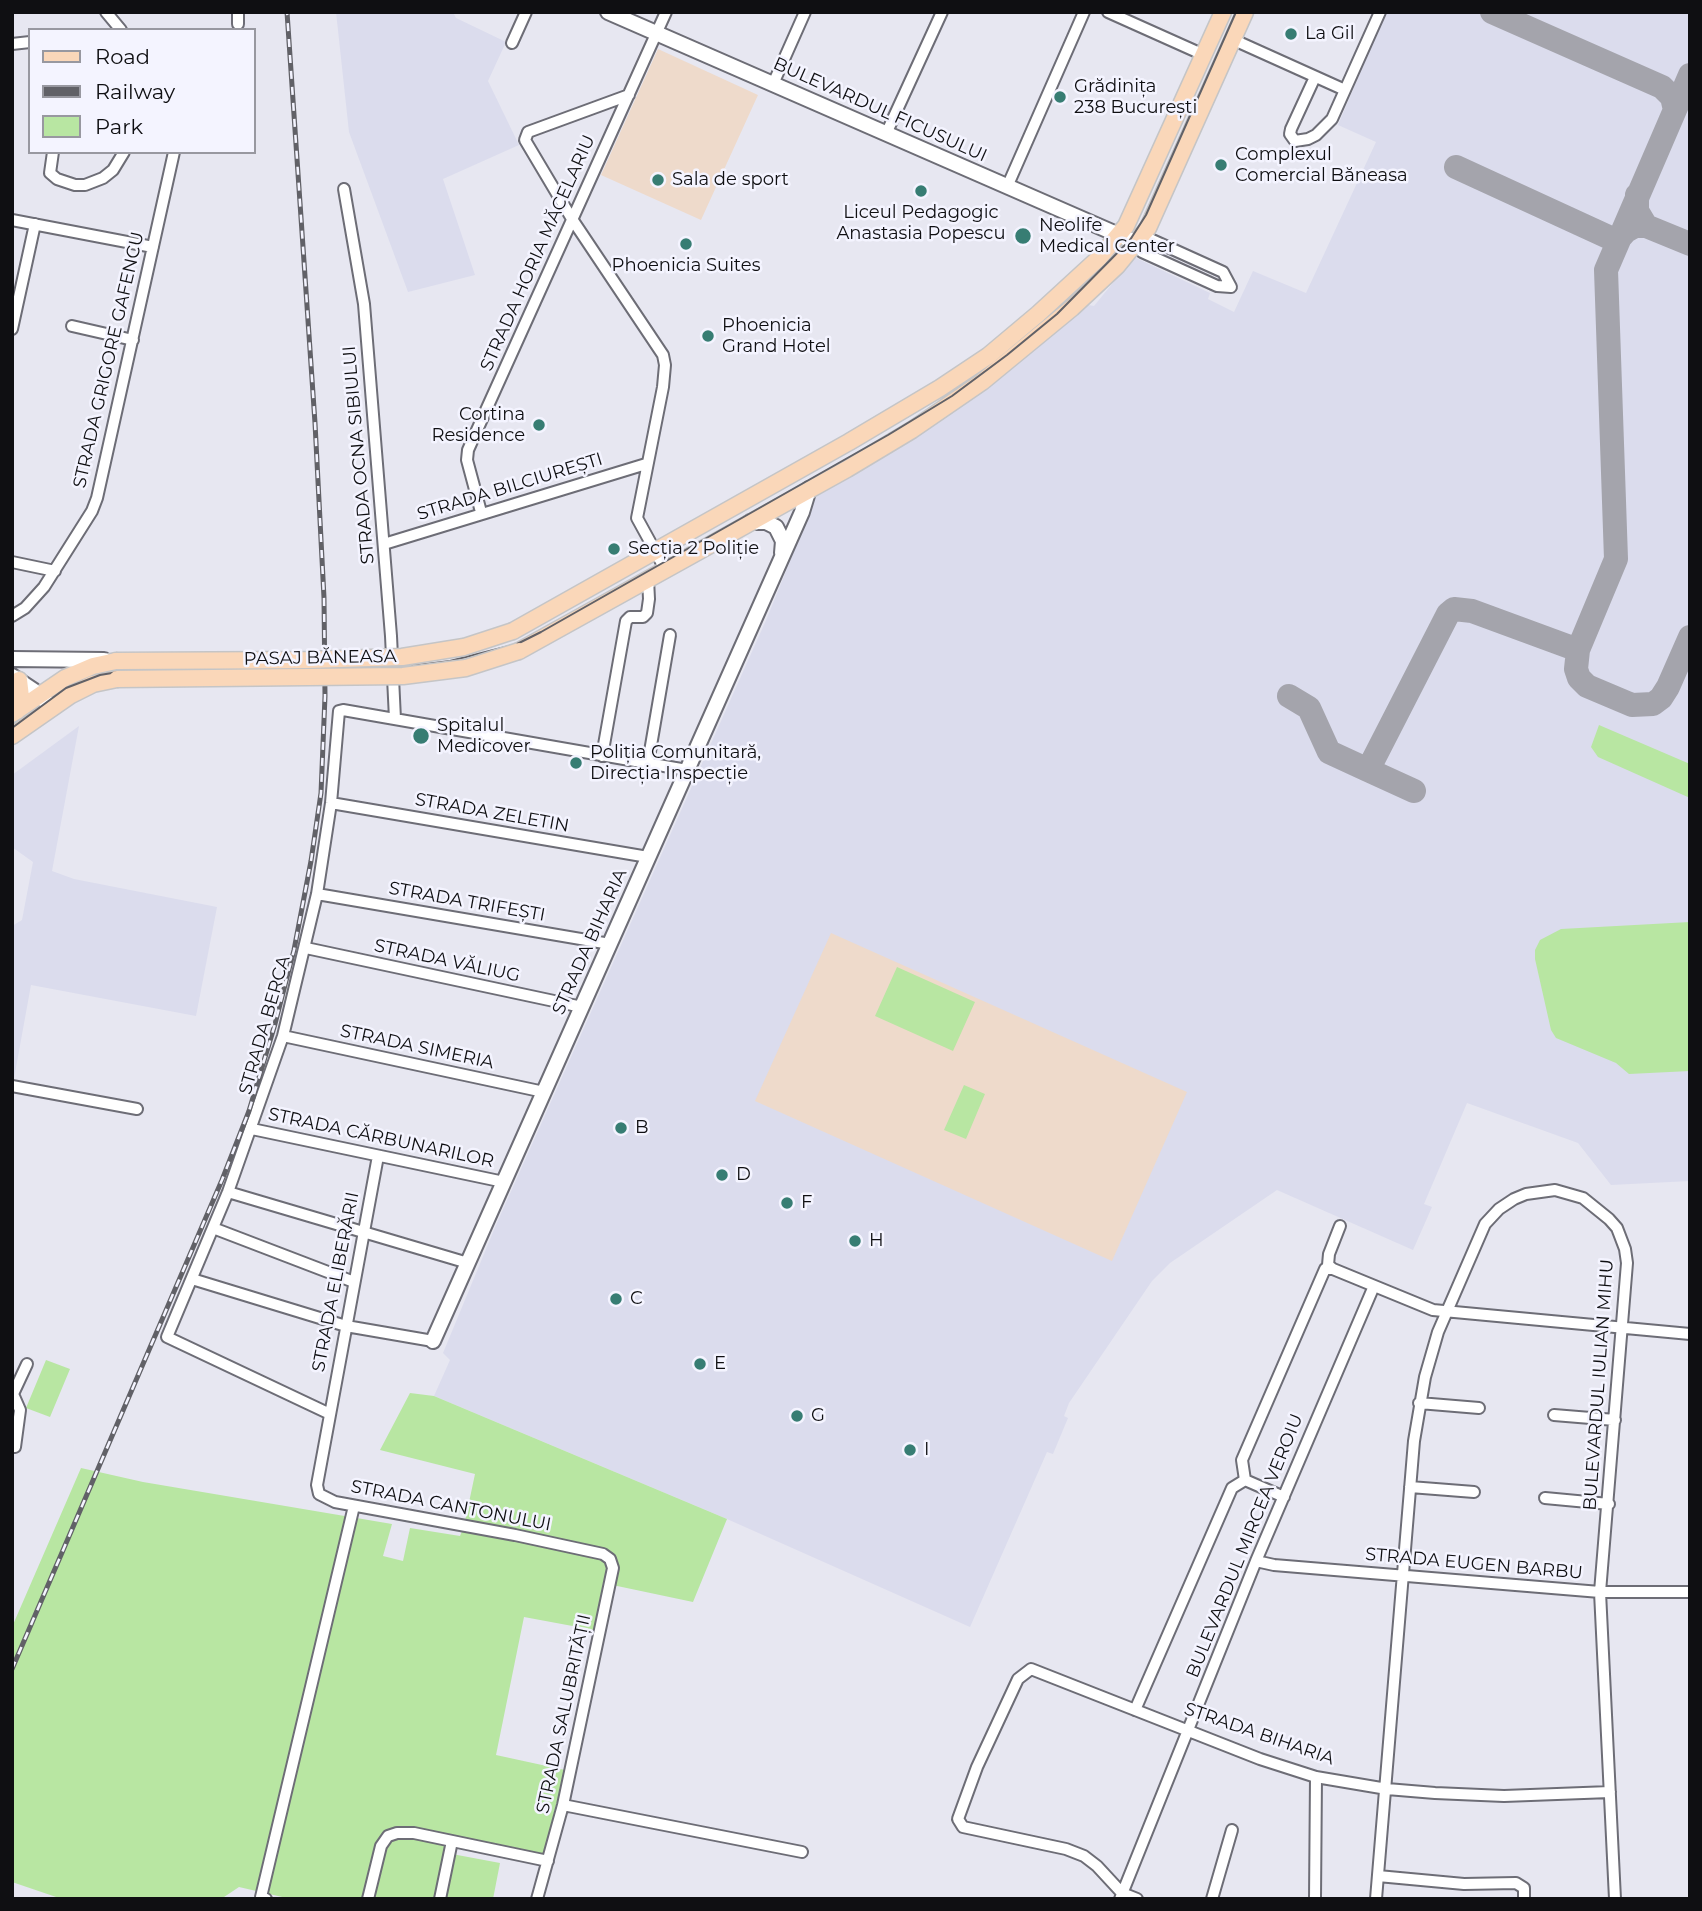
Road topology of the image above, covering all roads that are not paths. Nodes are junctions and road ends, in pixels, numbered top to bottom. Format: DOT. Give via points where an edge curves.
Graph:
graph roads {
  1 [pos="106,12"];
  2 [pos="526,12"];
  3 [pos="608,12"];
  4 [pos="666,12"];
  5 [pos="805,12"];
  6 [pos="942,12"];
  7 [pos="1084,12"];
  8 [pos="1108,12"];
  9 [pos="1223,12"];
  10 [pos="1245,12"];
  11 [pos="1380,12"];
  12 [pos="119,28"];
  13 [pos="657,33"];
  14 [pos="1234,40"];
  15 [pos="512,43"];
  16 [pos="1204,55"];
  17 [pos="1315,77"];
  18 [pos="774,85"];
  19 [pos="1345,90"];
  20 [pos="629,95"];
  21 [pos="886,134"];
  22 [pos="53,154"];
  23 [pos="123,154"];
  24 [pos="174,154"];
  25 [pos="1007,187"];
  26 [pos="344,189"];
  27 [pos="572,219"];
  28 [pos="12,220"];
  29 [pos="35,224"];
  30 [pos="1119,235"];
  31 [pos="1137,243"];
  32 [pos="153,247"];
  33 [pos="72,326"];
  34 [pos="12,329"];
  35 [pos="133,340"];
  36 [pos="646,464"];
  37 [pos="809,489"];
  38 [pos="481,512"];
  39 [pos="750,522"];
  40 [pos="384,544"];
  41 [pos="655,551"];
  42 [pos="782,558"];
  43 [pos="12,562"];
  44 [pos="665,569"];
  45 [pos="55,571"];
  46 [pos="648,579"];
  47 [pos="12,616"];
  48 [pos="670,635"];
  49 [pos="12,659"];
  50 [pos="116,660"];
  51 [pos="16,678"];
  52 [pos="39,695"];
  53 [pos="52,707"];
  54 [pos="15,712"];
  55 [pos="395,719"];
  56 [pos="12,736"];
  57 [pos="602,756"];
  58 [pos="648,763"];
  59 [pos="687,771"];
  60 [pos="331,803"];
  61 [pos="648,857"];
  62 [pos="317,894"];
  63 [pos="610,944"];
  64 [pos="306,948"];
  65 [pos="582,1007"];
  66 [pos="283,1035"];
  67 [pos="12,1086"];
  68 [pos="544,1092"];
  69 [pos="137,1109"];
  70 [pos="252,1129"];
  71 [pos="378,1156"];
  72 [pos="504,1182"];
  73 [pos="228,1192"];
  74 [pos="1340,1226"];
  75 [pos="213,1228"];
  76 [pos="363,1233"];
  77 [pos="468,1262"];
  78 [pos="1333,1269"];
  79 [pos="192,1279"];
  80 [pos="354,1282"];
  81 [pos="1374,1286"];
  82 [pos="1447,1311"];
  83 [pos="346,1326"];
  84 [pos="1622,1327"];
  85 [pos="1690,1334"];
  86 [pos="433,1341"];
  87 [pos="27,1364"];
  88 [pos="1419,1403"];
  89 [pos="1479,1408"];
  90 [pos="330,1414"];
  91 [pos="1554,1415"];
  92 [pos="1615,1420"];
  93 [pos="17,1447"];
  94 [pos="1245,1480"];
  95 [pos="1410,1487"];
  96 [pos="1474,1492"];
  97 [pos="1284,1497"];
  98 [pos="1545,1498"];
  99 [pos="1609,1504"];
  100 [pos="354,1506"];
  101 [pos="588,1550"];
  102 [pos="1256,1561"];
  103 [pos="1404,1576"];
  104 [pos="1600,1592"];
  105 [pos="1690,1592"];
  106 [pos="1135,1710"];
  107 [pos="1189,1732"];
  108 [pos="1316,1777"];
  109 [pos="1387,1789"];
  110 [pos="1610,1792"];
  111 [pos="563,1805"];
  112 [pos="1232,1829"];
  113 [pos="452,1841"];
  114 [pos="802,1852"];
  115 [pos="548,1861"];
  116 [pos="1378,1876"];
  117 [pos="1121,1896"];
  118 [pos="264,1898"];
  119 [pos="368,1899"];
  120 [pos="440,1899"];
  121 [pos="537,1899"];
  122 [pos="1137,1899"];
  123 [pos="1212,1899"];
  124 [pos="1315,1899"];
  125 [pos="1376,1899"];
  126 [pos="1524,1899"];
  127 [pos="1615,1899"];
  1 -- 12 [label="street"];
  2 -- 15 [label="street"];
  3 -- 13 [label="street, BULEVARDUL FICUSULUI"];
  4 -- 13 [label="street, STRADA HORIA MĂCELARIU"];
  5 -- 18 [label="street"];
  6 -- 21 [label="street"];
  7 -- 25 [label="street"];
  8 -- 16 [label="street"];
  9 -- 16 [label="main road, PASAJ BĂNEASA"];
  10 -- 14 [label="main road, PASAJ BĂNEASA"];
  11 -- 19 [label="street"];
  13 -- 18 [label="street, BULEVARDUL FICUSULUI"];
  13 -- 20 [label="street, STRADA HORIA MĂCELARIU"];
  14 -- 17 [label="street"];
  14 -- 31 [label="main road, PASAJ BĂNEASA" via="1154,218"];
  16 -- 30 [label="main road, PASAJ BĂNEASA" via="1135,210"];
  17 -- 19 [label="street"];
  17 -- 19 [label="street" via="1291,129 1295,141 1325,128"];
  18 -- 21 [label="street, BULEVARDUL FICUSULUI"];
  20 -- 27 [label="street, STRADA HORIA MĂCELARIU"];
  20 -- 27 [label="street" via="525,136"];
  21 -- 25 [label="street, BULEVARDUL FICUSULUI"];
  22 -- 23 [label="street" via="50,173 85,185 113,170"];
  24 -- 32 [label="street, STRADA GRIGORE GAFENCU"];
  25 -- 30 [label="street, BULEVARDUL FICUSULUI"];
  26 -- 40 [label="street, STRADA OCNA SIBIULUI" via="364,304"];
  27 -- 36 [label="street" via="663,355 663,387"];
  27 -- 38 [label="street, STRADA HORIA MĂCELARIU" via="468,450"];
  28 -- 29 [label="street"];
  29 -- 32 [label="street"];
  29 -- 34 [label="street"];
  30 -- 31 [label="street, BULEVARDUL FICUSULUI"];
  30 -- 41 [label="main road, PASAJ BĂNEASA" via="1066,290 974,366"];
  31 -- 31 [label="street, BULEVARDUL FICUSULUI" via="1142,252 1217,286 1231,287 1223,272 1150,239"];
  31 -- 37 [label="main road, PASAJ BĂNEASA" via="1107,277 982,382 912,430"];
  32 -- 35 [label="street, STRADA GRIGORE GAFENCU"];
  33 -- 35 [label="street"];
  35 -- 45 [label="street, STRADA GRIGORE GAFENCU" via="97,498"];
  36 -- 38 [label="street, STRADA BILCIUREȘTI"];
  36 -- 41 [label="street" via="637,517"];
  37 -- 39 [label="main road, PASAJ BĂNEASA"];
  37 -- 42 [label="street, STRADA BIHARIA"];
  38 -- 40 [label="street, STRADA BILCIUREȘTI"];
  39 -- 42 [label="street" via="766,522 779,531"];
  39 -- 44 [label="main road, PASAJ BĂNEASA"];
  40 -- 55 [label="street, STRADA OCNA SIBIULUI"];
  41 -- 44 [label="street"];
  41 -- 50 [label="main road, PASAJ BĂNEASA, bridge" via="513,631 456,649 402,657"];
  42 -- 59 [label="street, STRADA BIHARIA"];
  43 -- 45 [label="street"];
  44 -- 46 [label="main road, PASAJ BĂNEASA"];
  45 -- 47 [label="street, STRADA GRIGORE GAFENCU" via="33,601"];
  46 -- 53 [label="main road, PASAJ BĂNEASA, bridge" via="519,651 473,666 419,675 351,678 117,679 93,684"];
  46 -- 57 [label="street" via="647,612 626,621"];
  48 -- 58 [label="street"];
  49 -- 50 [label="street"];
  50 -- 52 [label="main road, PASAJ BĂNEASA" via="77,672"];
  51 -- 52 [label="street"];
  51 -- 54 [label="main road" via="21,697"];
  52 -- 53 [label="street"];
  52 -- 54 [label="main road, PASAJ BĂNEASA"];
  53 -- 56 [label="main road, PASAJ BĂNEASA"];
  55 -- 57 [label="street"];
  55 -- 60 [label="street, STRADA BERCA" via="343,710 338,716"];
  57 -- 58 [label="street"];
  58 -- 59 [label="street"];
  59 -- 61 [label="street, STRADA BIHARIA"];
  60 -- 61 [label="street, STRADA ZELETIN"];
  60 -- 62 [label="street, STRADA BERCA"];
  61 -- 63 [label="street, STRADA BIHARIA"];
  62 -- 63 [label="street, STRADA TRIFEȘTI"];
  62 -- 64 [label="street, STRADA BERCA"];
  63 -- 65 [label="street, STRADA BIHARIA"];
  64 -- 65 [label="street, STRADA VĂLIUG"];
  64 -- 66 [label="street, STRADA BERCA"];
  65 -- 68 [label="street, STRADA BIHARIA"];
  66 -- 68 [label="street, STRADA SIMERIA"];
  66 -- 70 [label="street, STRADA BERCA"];
  67 -- 69 [label="street"];
  68 -- 72 [label="street, STRADA BIHARIA"];
  70 -- 71 [label="street, STRADA CĂRBUNARILOR"];
  70 -- 73 [label="street, STRADA BERCA"];
  71 -- 72 [label="street, STRADA CĂRBUNARILOR"];
  71 -- 76 [label="street, STRADA ELIBERĂRII"];
  72 -- 77 [label="street, STRADA BIHARIA"];
  73 -- 75 [label="street, STRADA BERCA"];
  73 -- 76 [label="street"];
  74 -- 78 [label="street" via="1328,1260"];
  75 -- 79 [label="street, STRADA BERCA"];
  75 -- 80 [label="street"];
  76 -- 77 [label="street"];
  76 -- 80 [label="street, STRADA ELIBERĂRII"];
  77 -- 86 [label="street, STRADA BIHARIA"];
  78 -- 81 [label="street"];
  78 -- 94 [label="street" via="1325,1269 1242,1460"];
  79 -- 83 [label="street"];
  79 -- 90 [label="street, STRADA BERCA" via="167,1337"];
  80 -- 83 [label="street, STRADA ELIBERĂRII"];
  81 -- 82 [label="street" via="1433,1310"];
  81 -- 97 [label="street, BULEVARDUL MIRCEA VEROIU"];
  82 -- 84 [label="street"];
  82 -- 84 [label="street, BULEVARDUL IULIAN MIHU" via="1485,1224 1514,1199 1555,1190 1593,1204 1617,1228 1627,1264"];
  82 -- 88 [label="street, BULEVARDUL IULIAN MIHU"];
  83 -- 86 [label="street"];
  83 -- 90 [label="street, STRADA ELIBERĂRII"];
  84 -- 85 [label="street"];
  84 -- 92 [label="street, BULEVARDUL IULIAN MIHU"];
  87 -- 93 [label="street" via="13,1394 20,1410"];
  88 -- 89 [label="street"];
  88 -- 95 [label="street, BULEVARDUL IULIAN MIHU"];
  90 -- 100 [label="street, STRADA CANTONULUI" via="319,1494"];
  91 -- 92 [label="street"];
  92 -- 99 [label="street, BULEVARDUL IULIAN MIHU"];
  94 -- 97 [label="street"];
  94 -- 106 [label="street" via="1232,1488"];
  95 -- 96 [label="street"];
  95 -- 103 [label="street, BULEVARDUL IULIAN MIHU"];
  97 -- 102 [label="street, BULEVARDUL MIRCEA VEROIU"];
  98 -- 99 [label="street"];
  99 -- 104 [label="street, BULEVARDUL IULIAN MIHU"];
  100 -- 101 [label="street, STRADA CANTONULUI"];
  100 -- 118 [label="street"];
  101 -- 111 [label="street, STRADA SALUBRITĂȚII" via="610,1559 613,1568"];
  102 -- 103 [label="street, STRADA EUGEN BARBU"];
  102 -- 107 [label="street, BULEVARDUL MIRCEA VEROIU"];
  103 -- 104 [label="street, STRADA EUGEN BARBU"];
  103 -- 109 [label="street, BULEVARDUL IULIAN MIHU"];
  104 -- 105 [label="street, STRADA EUGEN BARBU"];
  104 -- 110 [label="street, BULEVARDUL IULIAN MIHU"];
  106 -- 107 [label="street, STRADA BIHARIA"];
  106 -- 117 [label="street, STRADA BIHARIA" via="1031,1669 1018,1679 958,1819 963,1827 1084,1856"];
  107 -- 108 [label="street, STRADA BIHARIA"];
  107 -- 117 [label="street, BULEVARDUL MIRCEA VEROIU"];
  108 -- 109 [label="street, STRADA BIHARIA"];
  108 -- 124 [label="street"];
  109 -- 110 [label="street, STRADA BIHARIA" via="1504,1796"];
  109 -- 116 [label="street, BULEVARDUL IULIAN MIHU"];
  110 -- 127 [label="street, BULEVARDUL IULIAN MIHU"];
  111 -- 114 [label="street"];
  111 -- 115 [label="street, STRADA SALUBRITĂȚII"];
  112 -- 123 [label="street"];
  113 -- 115 [label="street"];
  113 -- 119 [label="street" via="414,1833 388,1836 381,1846"];
  113 -- 120 [label="street"];
  115 -- 121 [label="street, STRADA SALUBRITĂȚII"];
  116 -- 125 [label="street, BULEVARDUL IULIAN MIHU"];
  116 -- 126 [label="street" via="1464,1884 1516,1883 1524,1888"];
  117 -- 122 [label="street"];
}
